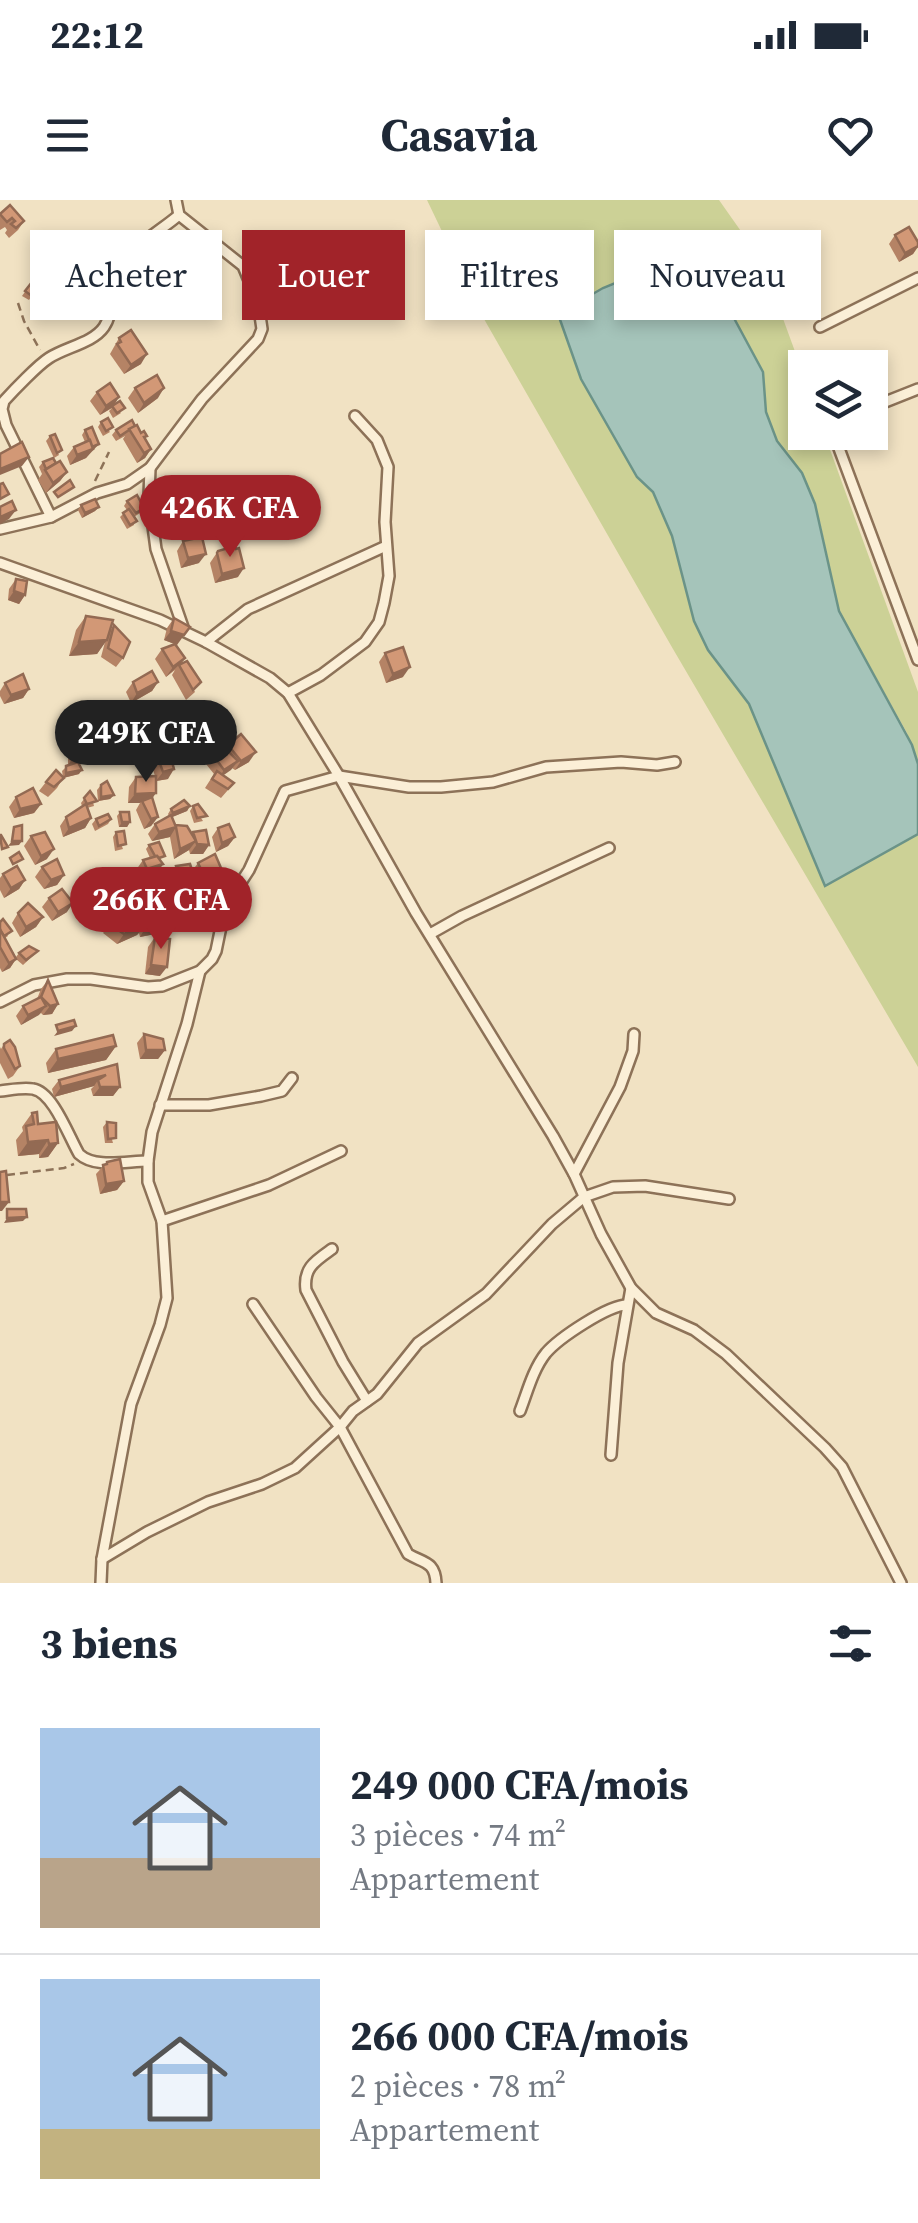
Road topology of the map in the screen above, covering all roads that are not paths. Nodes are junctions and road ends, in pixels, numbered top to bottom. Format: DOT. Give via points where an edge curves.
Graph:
graph roads {
  1 [pos="176,200"];
  2 [pos="179,215"];
  3 [pos="918,278"];
  4 [pos="820,326"];
  5 [pos="918,389"];
  6 [pos="888,401"];
  7 [pos="355,416"];
  8 [pos="839,450"];
  9 [pos="150,468"];
  10 [pos="50,517"];
  11 [pos="0,529"];
  12 [pos="386,546"];
  13 [pos="0,563"];
  14 [pos="184,632"];
  15 [pos="206,642"];
  16 [pos="918,660"];
  17 [pos="288,694"];
  18 [pos="675,762"];
  19 [pos="339,776"];
  20 [pos="609,848"];
  21 [pos="430,934"];
  22 [pos="200,972"];
  23 [pos="0,1002"];
  24 [pos="634,1034"];
  25 [pos="292,1078"];
  26 [pos="0,1091"];
  27 [pos="160,1105"];
  28 [pos="342,1152"];
  29 [pos="148,1162"];
  30 [pos="574,1174"];
  31 [pos="584,1197"];
  32 [pos="729,1200"];
  33 [pos="162,1221"];
  34 [pos="332,1250"];
  35 [pos="632,1288"];
  36 [pos="253,1304"];
  37 [pos="627,1305"];
  38 [pos="367,1401"];
  39 [pos="520,1411"];
  40 [pos="340,1428"];
  41 [pos="612,1456"];
  42 [pos="102,1559"];
  43 [pos="101,1583"];
  44 [pos="436,1583"];
  45 [pos="901,1583"];
  1 -- 2 [label="street"];
  2 -- 9 [label="street" via="243,266 262,329"];
  2 -- 10 [label="street" via="124,261 104,326 46,360 4,401 6,425"];
  3 -- 4 [label="street"];
  5 -- 6 [label="street"];
  7 -- 12 [label="street" via="377,440 388,468"];
  8 -- 16 [label="street"];
  9 -- 10 [label="street"];
  9 -- 14 [label="street" via="156,549"];
  10 -- 11 [label="street"];
  12 -- 15 [label="street" via="248,609"];
  12 -- 17 [label="street" via="389,576 374,632"];
  13 -- 14 [label="street"];
  14 -- 15 [label="street"];
  15 -- 17 [label="street"];
  17 -- 19 [label="street"];
  18 -- 19 [label="street" via="546,767 441,788"];
  19 -- 21 [label="street"];
  19 -- 22 [label="street" via="284,791 226,907 216,951"];
  20 -- 21 [label="street"];
  21 -- 30 [label="street"];
  22 -- 23 [label="street" via="148,987 68,979 34,985"];
  22 -- 27 [label="street"];
  24 -- 30 [label="street" via="620,1087"];
  25 -- 27 [label="street" via="282,1091 262,1096"];
  26 -- 29 [label="street" via="40,1090 84,1159"];
  27 -- 29 [label="street"];
  28 -- 33 [label="street"];
  29 -- 33 [label="street"];
  30 -- 31 [label="street"];
  31 -- 32 [label="street" via="645,1186"];
  31 -- 35 [label="street"];
  31 -- 38 [label="street" via="486,1294 418,1342"];
  33 -- 42 [label="street" via="167,1298 131,1404"];
  34 -- 38 [label="street" via="309,1266 306,1290"];
  35 -- 37 [label="street"];
  35 -- 45 [label="street" via="656,1313 726,1354 825,1448 842,1467"];
  36 -- 40 [label="street"];
  37 -- 39 [label="street" via="613,1307 553,1346"];
  37 -- 41 [label="street"];
  38 -- 40 [label="street"];
  40 -- 42 [label="street" via="295,1468 208,1502"];
  40 -- 44 [label="street" via="408,1554 423,1559"];
  42 -- 43 [label="street"];
}
